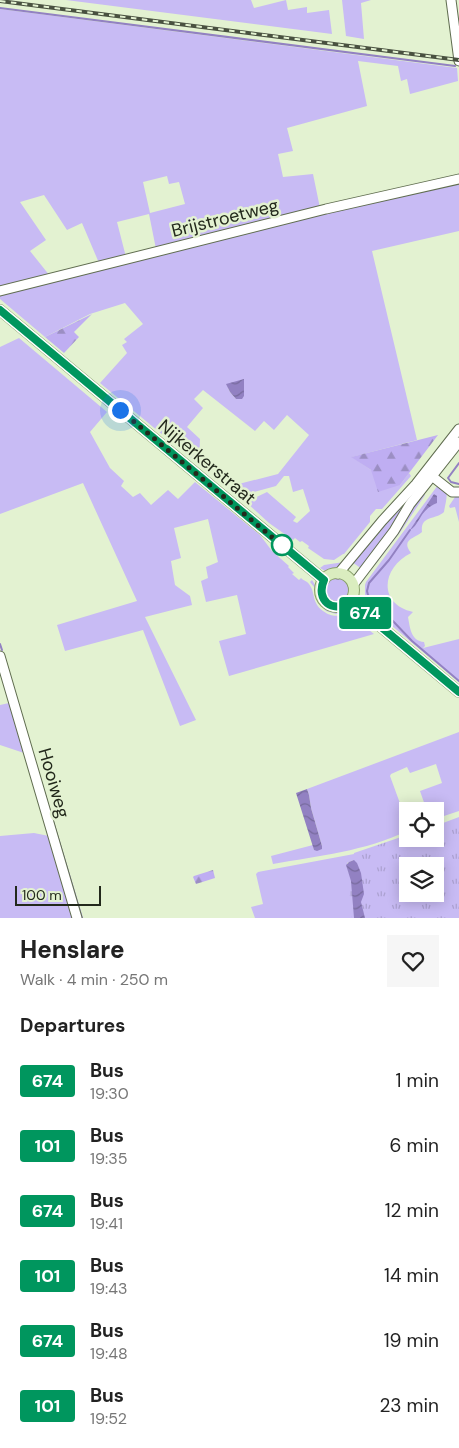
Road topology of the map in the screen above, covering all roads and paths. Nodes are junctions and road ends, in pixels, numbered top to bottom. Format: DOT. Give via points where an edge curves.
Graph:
graph roads {
  1 [pos="451,0"];
  2 [pos="459,61"];
  3 [pos="459,178"];
  4 [pos="0,291"];
  5 [pos="0,310"];
  6 [pos="459,429"];
  7 [pos="459,442"];
  8 [pos="429,474"];
  9 [pos="459,492"];
  10 [pos="338,574"];
  11 [pos="324,580"];
  12 [pos="353,585"];
  13 [pos="350,601"];
  14 [pos="0,656"];
  15 [pos="459,692"];
  16 [pos="77,918"];
  1 -- 2 [label="street"];
  3 -- 4 [label="street, Brijstroetweg"];
  5 -- 11 [label="main road, Nijkerkerstraat"];
  6 -- 8 [label="street"];
  7 -- 8 [label="street"];
  8 -- 9 [label="street" via="452,492"];
  8 -- 10 [label="street" via="382,521"];
  8 -- 12 [label="street" via="394,531"];
  10 -- 11 [label="main road"];
  10 -- 12 [label="main road" via="350,579"];
  11 -- 13 [label="main road" via="321,594 330,606 344,606"];
  12 -- 13 [label="main road"];
  13 -- 15 [label="main road"];
  14 -- 16 [label="street, Hooiweg"];
}
